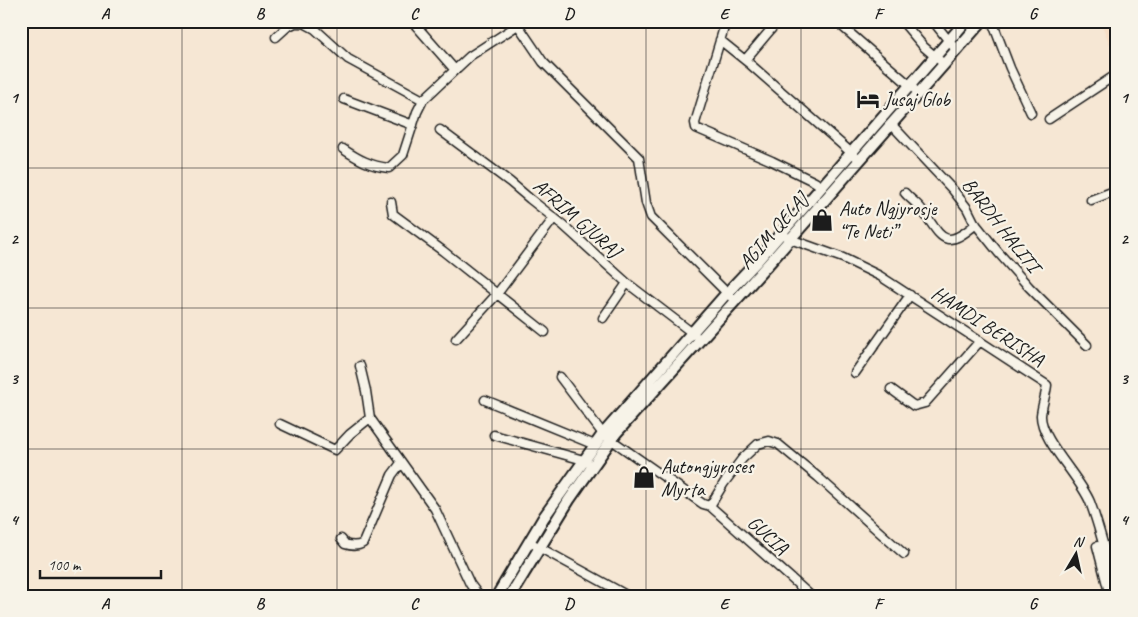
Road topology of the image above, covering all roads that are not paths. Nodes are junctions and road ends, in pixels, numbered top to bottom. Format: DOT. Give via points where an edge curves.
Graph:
graph roads {
  1 [pos="412,21"];
  2 [pos="726,21"];
  3 [pos="778,21"];
  4 [pos="836,21"];
  5 [pos="902,21"];
  6 [pos="933,21"];
  7 [pos="966,21"];
  8 [pos="982,21"];
  9 [pos="992,21"];
  10 [pos="518,23"];
  11 [pos="276,37"];
  12 [pos="720,40"];
  13 [pos="950,41"];
  14 [pos="956,50"];
  15 [pos="936,57"];
  16 [pos="745,60"];
  17 [pos="944,64"];
  18 [pos="455,70"];
  19 [pos="1117,74"];
  20 [pos="915,89"];
  21 [pos="344,99"];
  22 [pos="423,100"];
  23 [pos="1031,113"];
  24 [pos="1049,119"];
  25 [pos="891,124"];
  26 [pos="413,125"];
  27 [pos="440,130"];
  28 [pos="343,149"];
  29 [pos="851,152"];
  30 [pos="860,159"];
  31 [pos="822,187"];
  32 [pos="1117,190"];
  33 [pos="905,193"];
  34 [pos="1091,200"];
  35 [pos="392,202"];
  36 [pos="554,218"];
  37 [pos="976,224"];
  38 [pos="780,234"];
  39 [pos="790,239"];
  40 [pos="627,283"];
  41 [pos="497,294"];
  42 [pos="726,294"];
  43 [pos="910,295"];
  44 [pos="735,301"];
  45 [pos="603,318"];
  46 [pos="545,332"];
  47 [pos="692,332"];
  48 [pos="456,339"];
  49 [pos="700,339"];
  50 [pos="980,341"];
  51 [pos="1087,345"];
  52 [pos="360,366"];
  53 [pos="855,373"];
  54 [pos="560,377"];
  55 [pos="892,389"];
  56 [pos="486,400"];
  57 [pos="370,418"];
  58 [pos="280,424"];
  59 [pos="494,434"];
  60 [pos="607,436"];
  61 [pos="594,445"];
  62 [pos="401,463"];
  63 [pos="588,463"];
  64 [pos="710,506"];
  65 [pos="1094,532"];
  66 [pos="341,539"];
  67 [pos="530,542"];
  68 [pos="539,548"];
  69 [pos="904,554"];
  70 [pos="522,566"];
  71 [pos="1117,594"];
  72 [pos="479,596"];
  73 [pos="497,596"];
  74 [pos="510,596"];
  75 [pos="628,596"];
  76 [pos="811,596"];
  77 [pos="1110,596"];
  1 -- 18 [label="street"];
  2 -- 12 [label="street, AGIM QELAJ"];
  3 -- 16 [label="street"];
  4 -- 20 [label="street"];
  5 -- 15 [label="street"];
  6 -- 13 [label="street"];
  7 -- 13 [label="main road, AGIM QELAJ"];
  8 -- 14 [label="main road, AGIM QELAJ"];
  9 -- 23 [label="street"];
  10 -- 18 [label="street"];
  10 -- 42 [label="street" via="543,62 639,158 651,217"];
  11 -- 22 [label="street" via="287,26 304,23 348,59"];
  12 -- 16 [label="street"];
  12 -- 31 [label="street, AGIM QELAJ" via="696,128"];
  13 -- 14 [label="street"];
  13 -- 15 [label="main road, AGIM QELAJ"];
  14 -- 17 [label="main road, AGIM QELAJ"];
  15 -- 17 [label="street"];
  15 -- 20 [label="main road, AGIM QELAJ"];
  16 -- 29 [label="street"];
  17 -- 20 [label="main road, AGIM QELAJ"];
  18 -- 22 [label="street"];
  19 -- 24 [label="street"];
  20 -- 25 [label="main road, AGIM QELAJ"];
  20 -- 29 [label="main road, AGIM QELAJ"];
  21 -- 26 [label="street"];
  22 -- 26 [label="street"];
  25 -- 30 [label="main road, AGIM QELAJ"];
  25 -- 37 [label="street, BARDH HALITI" via="953,190"];
  26 -- 28 [label="street" via="403,155 389,168 357,159"];
  27 -- 36 [label="street, AFRIM GJURAJ"];
  29 -- 30 [label="street"];
  29 -- 31 [label="main road, AGIM QELAJ"];
  30 -- 39 [label="main road, AGIM QELAJ"];
  31 -- 38 [label="main road, AGIM QELAJ"];
  32 -- 34 [label="street"];
  33 -- 37 [label="street" via="942,238 957,238"];
  35 -- 41 [label="street" via="393,214"];
  36 -- 40 [label="street, AFRIM GJURAJ"];
  36 -- 41 [label="street"];
  37 -- 51 [label="street, BARDH HALITI" via="1029,287"];
  38 -- 39 [label="street, HAMDI BERISHA"];
  38 -- 42 [label="main road, AGIM QELAJ"];
  39 -- 43 [label="street, HAMDI BERISHA" via="854,262"];
  39 -- 44 [label="main road, AGIM QELAJ"];
  40 -- 45 [label="street"];
  40 -- 47 [label="street, AFRIM GJURAJ"];
  41 -- 46 [label="street"];
  41 -- 48 [label="street"];
  42 -- 44 [label="street"];
  42 -- 47 [label="main road, AGIM QELAJ"];
  43 -- 50 [label="street, HAMDI BERISHA"];
  43 -- 53 [label="street, HAMDI BERISHA"];
  44 -- 49 [label="main road, AGIM QELAJ"];
  47 -- 49 [label="street, AFRIM GJURAJ"];
  47 -- 60 [label="main road, AGIM QELAJ"];
  49 -- 60 [label="main road, AGIM QELAJ"];
  50 -- 55 [label="street" via="925,403 914,406"];
  50 -- 71 [label="street, HAMDI BERISHA" via="1047,385 1041,416 1043,426 1089,500"];
  52 -- 57 [label="street"];
  54 -- 60 [label="street"];
  56 -- 61 [label="street"];
  57 -- 58 [label="street" via="335,450"];
  57 -- 62 [label="street"];
  59 -- 63 [label="street"];
  60 -- 61 [label="main road, AGIM QELAJ"];
  60 -- 63 [label="main road, AGIM QELAJ"];
  60 -- 64 [label="street, GUCIA"];
  61 -- 63 [label="main road, AGIM QELAJ"];
  62 -- 66 [label="street" via="392,475 363,543 351,546"];
  62 -- 72 [label="street" via="435,509 470,584"];
  63 -- 67 [label="main road, AGIM QELAJ" via="544,518"];
  63 -- 68 [label="main road, AGIM QELAJ"];
  64 -- 69 [label="street" via="742,459 758,444 769,440 818,477"];
  64 -- 76 [label="street, GUCIA"];
  65 -- 77 [label="street"];
  67 -- 68 [label="street"];
  67 -- 70 [label="main road, AGIM QELAJ"];
  68 -- 70 [label="main road, AGIM QELAJ"];
  68 -- 75 [label="street"];
  70 -- 73 [label="main road, AGIM QELAJ"];
  70 -- 74 [label="main road, AGIM QELAJ"];
}
